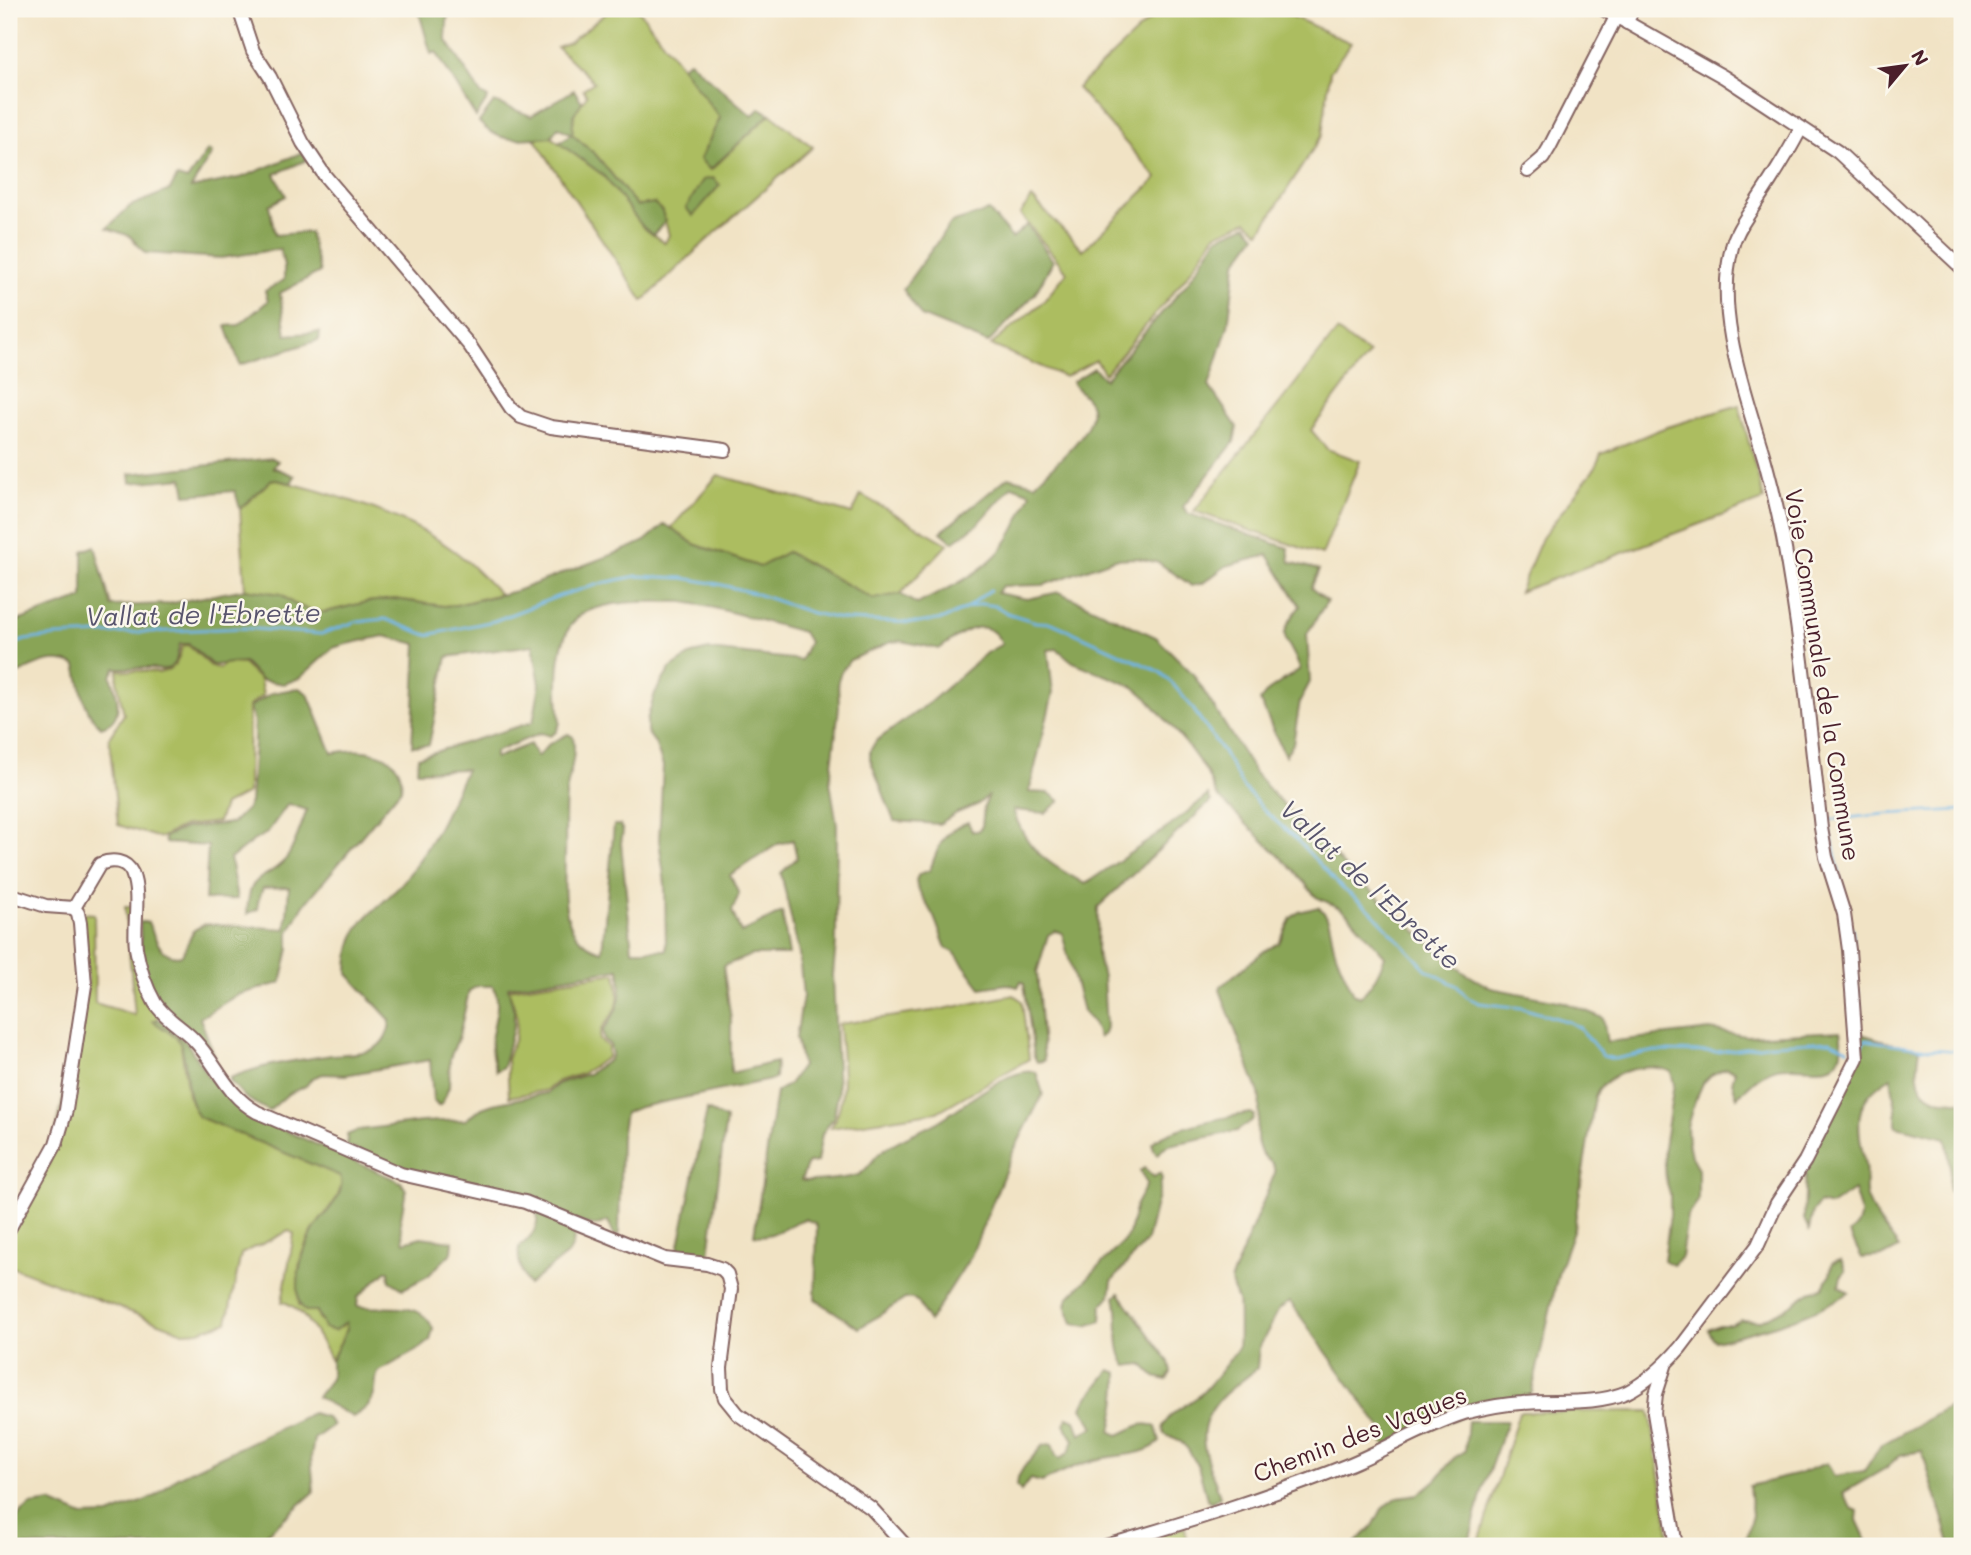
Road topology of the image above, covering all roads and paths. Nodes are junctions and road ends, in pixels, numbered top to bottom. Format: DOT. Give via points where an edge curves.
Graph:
graph roads {
  1 [pos="239,9"];
  2 [pos="1603,9"];
  3 [pos="1632,9"];
  4 [pos="1622,20"];
  5 [pos="1801,128"];
  6 [pos="1528,171"];
  7 [pos="1962,268"];
  8 [pos="726,450"];
  9 [pos="9,894"];
  10 [pos="74,908"];
  11 [pos="9,1229"];
  12 [pos="1667,1363"];
  13 [pos="906,1546"];
  14 [pos="1107,1546"];
  15 [pos="1676,1546"];
  1 -- 8 [label="street" via="253,51 325,176 471,346 511,408 521,417 551,427"];
  2 -- 4 [label="street"];
  3 -- 4 [label="street"];
  4 -- 5 [label="street" via="1724,77"];
  4 -- 6 [label="street" via="1549,148"];
  5 -- 7 [label="street" via="1838,152"];
  5 -- 12 [label="street, Voie Communale de la Commune" via="1738,230 1729,266 1729,313 1739,375 1772,488 1790,580 1821,828 1844,914 1857,1058 1758,1245"];
  9 -- 10 [label="street" via="46,906"];
  10 -- 11 [label="street" via="80,923 85,985 66,1110 56,1144"];
  10 -- 13 [label="street" via="100,864 117,861 126,865 133,877 136,946 151,996 246,1105 401,1174 525,1202 664,1259 722,1269 732,1289 721,1368 725,1398 738,1414 872,1508"];
  12 -- 14 [label="street, Chemin des Vagues" via="1629,1391 1609,1398 1521,1403 1464,1413 1310,1479"];
  12 -- 15 [label="street" via="1654,1413"];
}
